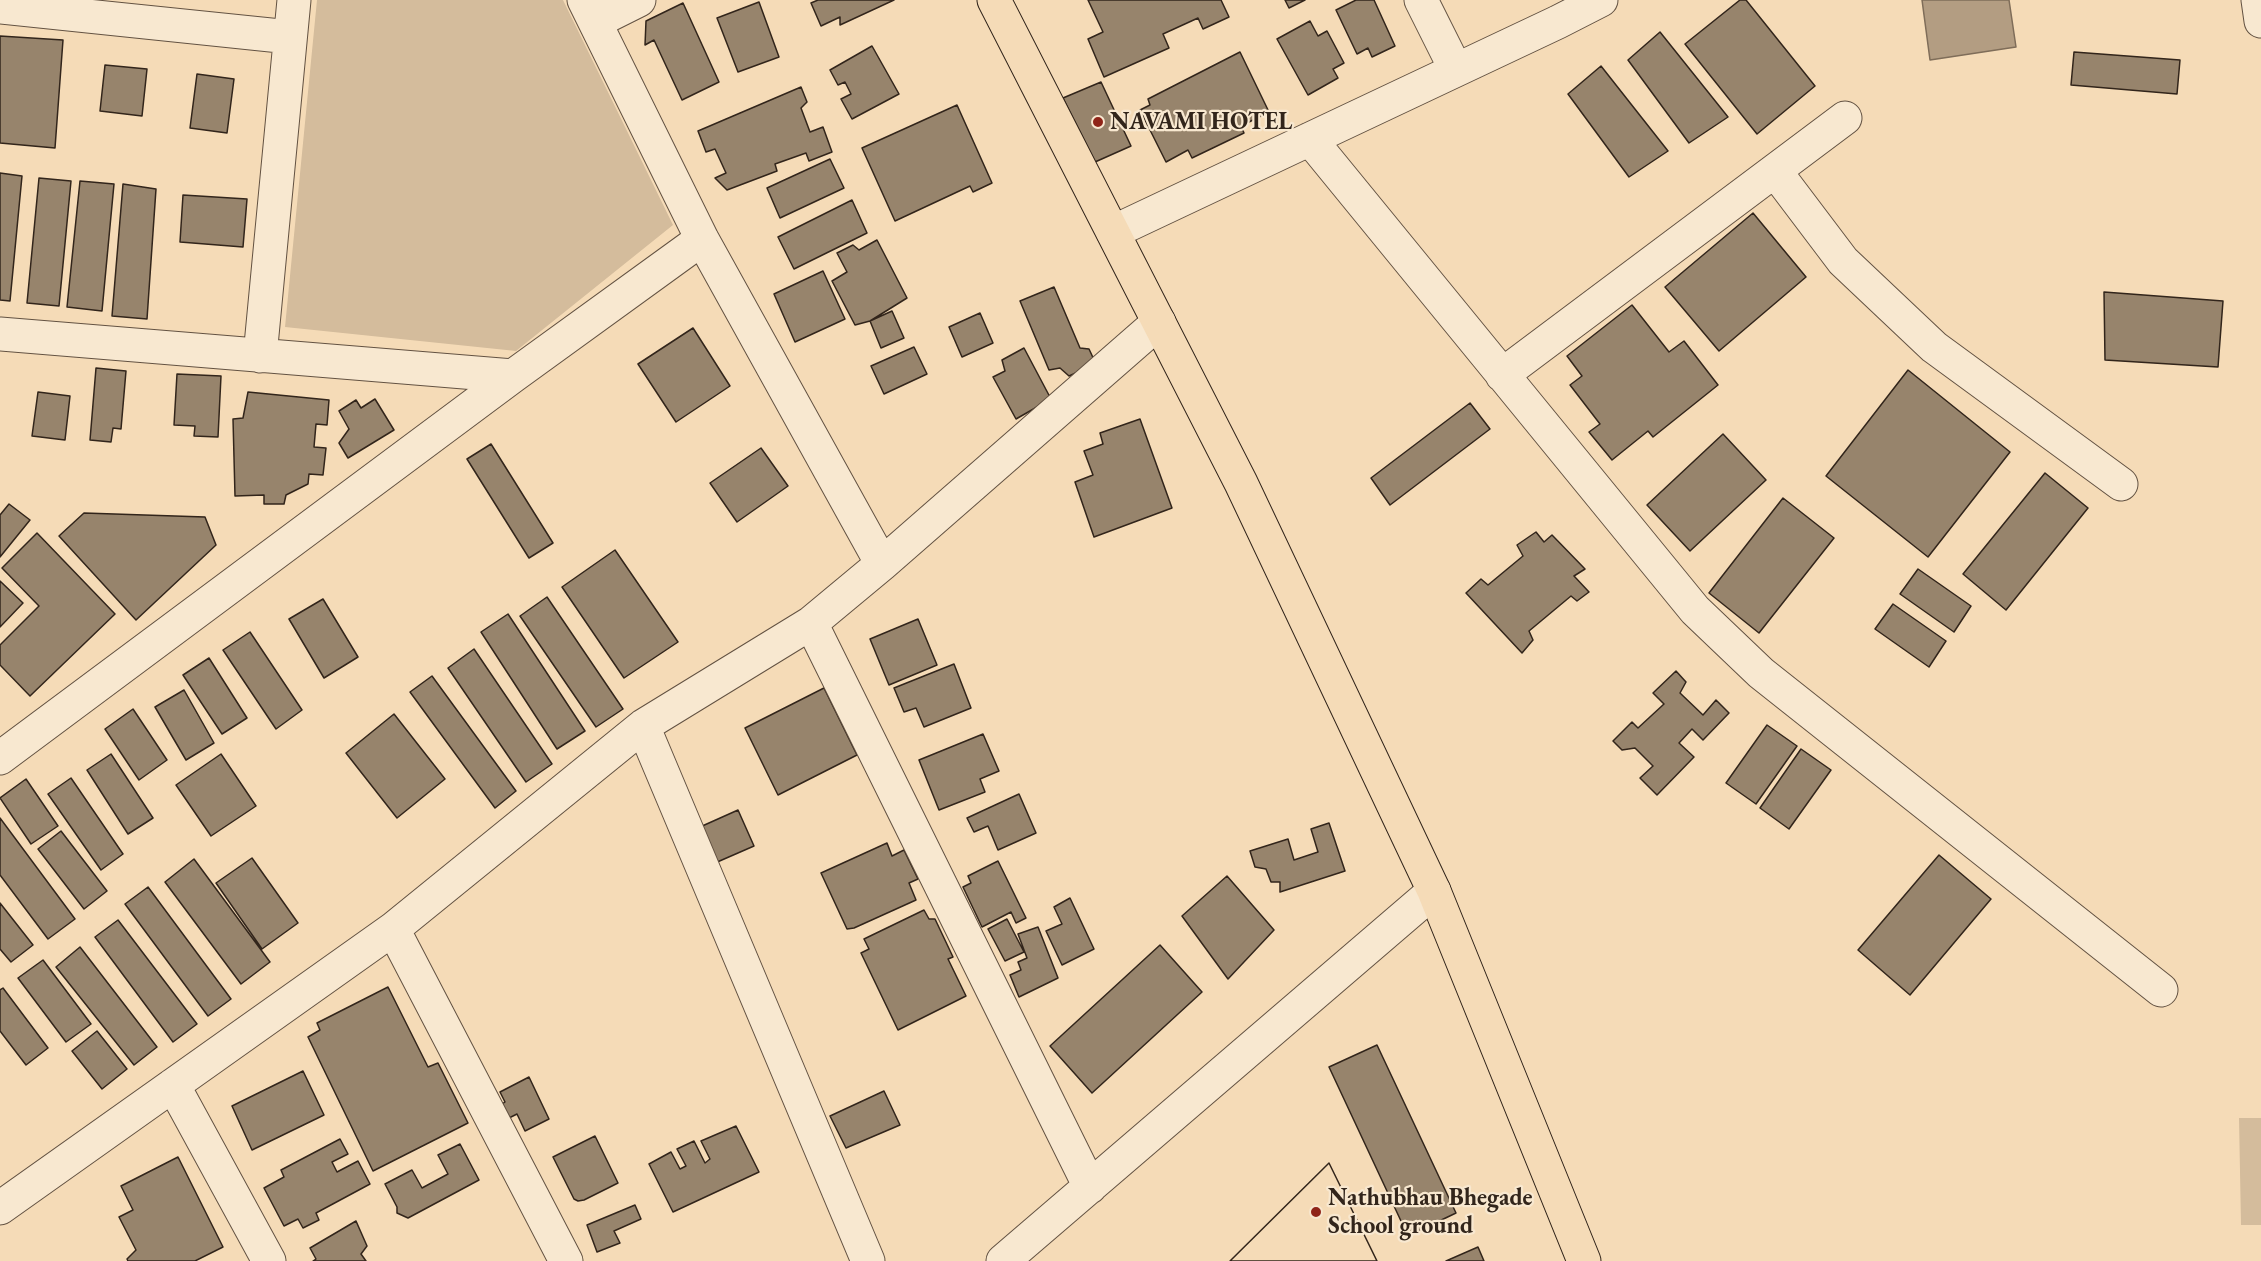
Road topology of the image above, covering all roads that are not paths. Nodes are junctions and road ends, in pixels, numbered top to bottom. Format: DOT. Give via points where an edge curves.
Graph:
graph roads {
  1 [pos="294,0"];
  2 [pos="639,0"];
  3 [pos="994,0"];
  4 [pos="1421,0"];
  5 [pos="1600,0"];
  6 [pos="2258,0"];
  7 [pos="0,7"];
  8 [pos="590,11"];
  9 [pos="2261,21"];
  10 [pos="290,37"];
  11 [pos="1456,70"];
  12 [pos="1845,118"];
  13 [pos="1310,139"];
  14 [pos="1775,171"];
  15 [pos="1113,232"];
  16 [pos="702,239"];
  17 [pos="1159,322"];
  18 [pos="0,334"];
  19 [pos="260,356"];
  20 [pos="1503,375"];
  21 [pos="513,376"];
  22 [pos="2121,484"];
  23 [pos="882,564"];
  24 [pos="811,623"];
  25 [pos="643,726"];
  26 [pos="6,743"];
  27 [pos="1434,891"];
  28 [pos="393,929"];
  29 [pos="2161,990"];
  30 [pos="173,1085"];
  31 [pos="1090,1187"];
  32 [pos="0,1208"];
  33 [pos="269,1261"];
  34 [pos="566,1261"];
  35 [pos="868,1261"];
  36 [pos="1004,1261"];
  37 [pos="1584,1261"];
  1 -- 10 [label="street"];
  2 -- 8 [label="street"];
  3 -- 15 [label="main road"];
  4 -- 11 [label="street"];
  5 -- 11 [label="street"];
  6 -- 9 [label="street"];
  7 -- 10 [label="street"];
  8 -- 16 [label="street"];
  10 -- 19 [label="street"];
  11 -- 13 [label="street"];
  12 -- 14 [label="street"];
  13 -- 15 [label="street"];
  13 -- 20 [label="street"];
  14 -- 20 [label="street"];
  14 -- 22 [label="street" via="1843,261 1934,347"];
  15 -- 17 [label="main road"];
  16 -- 21 [label="street"];
  16 -- 23 [label="street"];
  17 -- 23 [label="street"];
  17 -- 27 [label="main road" via="1241,483"];
  18 -- 19 [label="street"];
  19 -- 21 [label="street"];
  20 -- 29 [label="street" via="1695,610 1761,673"];
  21 -- 26 [label="street"];
  23 -- 24 [label="street"];
  24 -- 25 [label="street"];
  24 -- 31 [label="street"];
  25 -- 28 [label="street"];
  25 -- 35 [label="street"];
  27 -- 31 [label="street"];
  27 -- 37 [label="main road"];
  28 -- 30 [label="street"];
  28 -- 34 [label="street"];
  30 -- 32 [label="street"];
  30 -- 33 [label="street"];
  31 -- 36 [label="street"];
}
